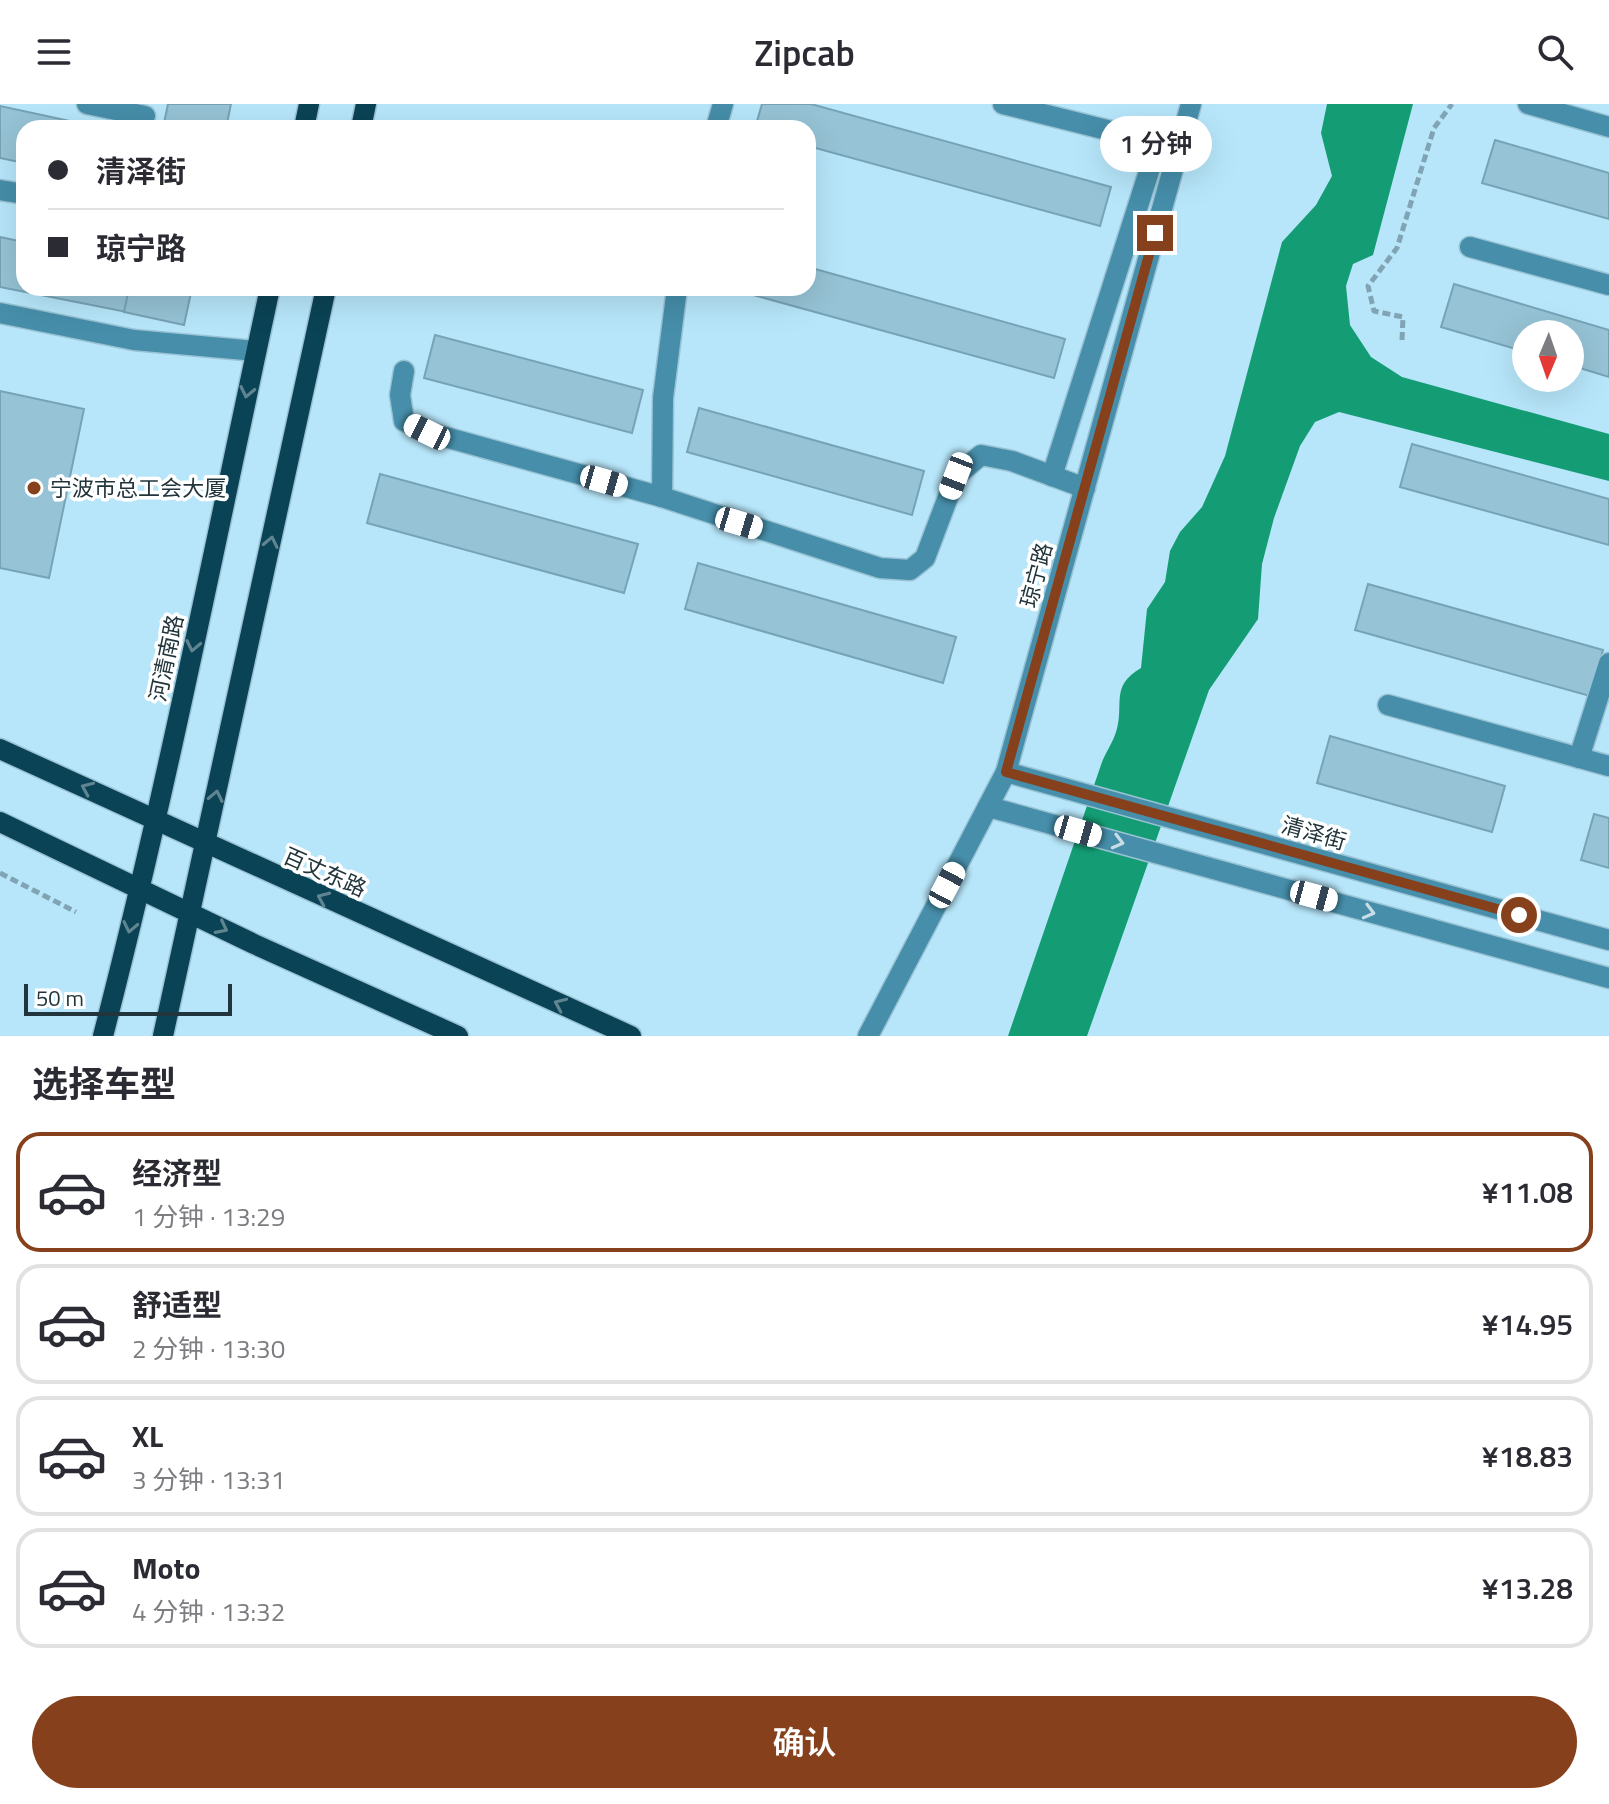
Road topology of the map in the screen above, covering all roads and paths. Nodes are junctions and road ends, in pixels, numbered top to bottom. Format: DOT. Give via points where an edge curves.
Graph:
graph roads {
  1 [pos="87,104"];
  2 [pos="1003,104"];
  3 [pos="1191,104"];
  4 [pos="1452,104"];
  5 [pos="1528,104"];
  6 [pos="145,116"];
  7 [pos="1609,127"];
  8 [pos="1158,143"];
  9 [pos="1179,148"];
  10 [pos="1470,247"];
  11 [pos="1609,285"];
  12 [pos="268,296"];
  13 [pos="324,296"];
  14 [pos="676,296"];
  15 [pos="0,313"];
  16 [pos="1402,340"];
  17 [pos="256,351"];
  18 [pos="404,371"];
  19 [pos="1052,476"];
  20 [pos="1085,488"];
  21 [pos="662,497"];
  22 [pos="1609,663"];
  23 [pos="1388,705"];
  24 [pos="0,749"];
  25 [pos="1579,758"];
  26 [pos="1609,766"];
  27 [pos="1006,772"];
  28 [pos="989,807"];
  29 [pos="154,819"];
  30 [pos="0,822"];
  31 [pos="206,842"];
  32 [pos="0,873"];
  33 [pos="138,889"];
  34 [pos="76,912"];
  35 [pos="191,913"];
  36 [pos="1609,940"];
  37 [pos="1609,978"];
  38 [pos="103,1036"];
  39 [pos="163,1036"];
  40 [pos="458,1036"];
  41 [pos="631,1036"];
  42 [pos="868,1036"];
  1 -- 6 [label="street"];
  2 -- 8 [label="street"];
  3 -- 9 [label="street, 琼宁路"];
  4 -- 16 [label="path" via="1434,128 1397,248 1368,286 1374,311 1403,317"];
  5 -- 7 [label="street"];
  8 -- 9 [label="street"];
  8 -- 19 [label="street"];
  9 -- 20 [label="street, 琼宁路"];
  10 -- 11 [label="street"];
  12 -- 17 [label="main road, 河清南路"];
  31 -- 13 [label="main road, one-way"];
  14 -- 21 [label="street" via="663,398"];
  15 -- 17 [label="street" via="134,340"];
  17 -- 29 [label="main road, 河清南路, one-way"];
  18 -- 21 [label="street" via="401,409 404,421 416,427"];
  19 -- 20 [label="street"];
  19 -- 21 [label="street" via="981,455 956,476 925,558 910,570 880,568"];
  20 -- 27 [label="street, 琼宁路"];
  22 -- 25 [label="street"];
  23 -- 25 [label="street"];
  29 -- 24 [label="main road, 百丈东路, one-way"];
  25 -- 26 [label="street"];
  27 -- 28 [label="street, 琼宁路"];
  27 -- 36 [label="street, 清泽街"];
  28 -- 37 [label="street, one-way"];
  28 -- 42 [label="street, 琼宁路"];
  29 -- 31 [label="main road, 百丈东路"];
  29 -- 33 [label="main road, 河清南路"];
  30 -- 33 [label="main road"];
  31 -- 35 [label="main road"];
  41 -- 31 [label="main road, 百丈东路, one-way"];
  32 -- 34 [label="path"];
  33 -- 35 [label="main road"];
  33 -- 38 [label="main road, 河清南路, one-way"];
  35 -- 39 [label="main road"];
  35 -- 40 [label="main road, one-way"];
}
